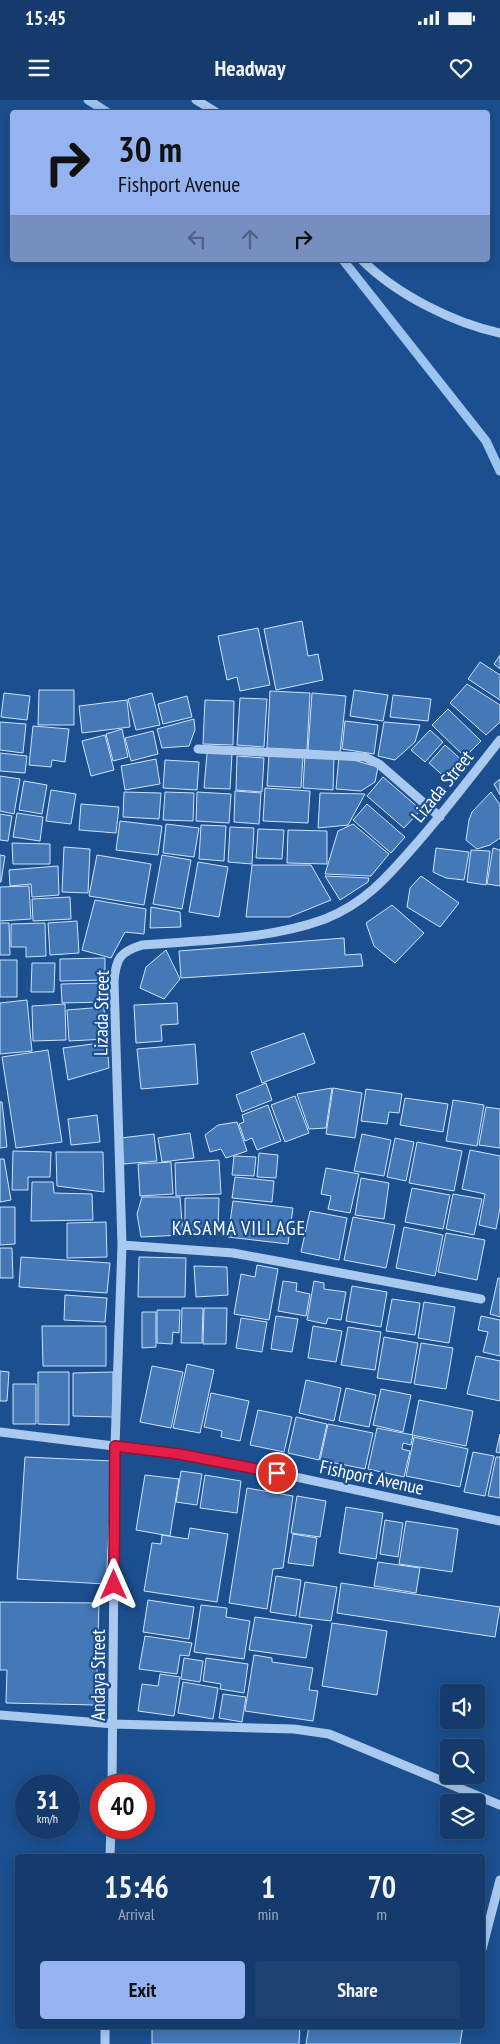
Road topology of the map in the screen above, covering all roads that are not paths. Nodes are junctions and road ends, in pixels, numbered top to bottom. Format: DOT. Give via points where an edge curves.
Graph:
graph roads {
  1 [pos="196,100"];
  2 [pos="213,110"];
  3 [pos="364,262"];
  4 [pos="500,333"];
  5 [pos="500,740"];
  6 [pos="198,750"];
  7 [pos="440,817"];
  8 [pos="122,1245"];
  9 [pos="482,1299"];
  10 [pos="0,1432"];
  11 [pos="115,1446"];
  12 [pos="500,1521"];
  13 [pos="0,1715"];
  14 [pos="114,1724"];
  15 [pos="112,1774"];
  16 [pos="500,1805"];
  17 [pos="111,1839"];
  18 [pos="110,1854"];
  19 [pos="500,1880"];
  20 [pos="485,1938"];
  21 [pos="105,2029"];
  22 [pos="105,2044"];
  1 -- 2 [label="street"];
  3 -- 4 [label="street" via="378,276 408,296 476,328"];
  5 -- 7 [label="street, Lizada Street"];
  6 -- 7 [label="street" via="365,757 379,764"];
  7 -- 8 [label="street, Lizada Street" via="380,885 355,904 326,919 251,935 142,945 119,957 114,981"];
  8 -- 9 [label="street" via="233,1253"];
  8 -- 11 [label="street, Lizada Street"];
  10 -- 11 [label="street, Fishport Avenue"];
  11 -- 12 [label="street, Fishport Avenue" via="240,1464"];
  11 -- 14 [label="street, Andaya Street"];
  13 -- 14 [label="street"];
  14 -- 15 [label="street, Andaya Street"];
  14 -- 16 [label="street" via="294,1728 329,1734"];
  17 -- 18 [label="street"];
  19 -- 20 [label="street"];
  21 -- 22 [label="street"];
}
